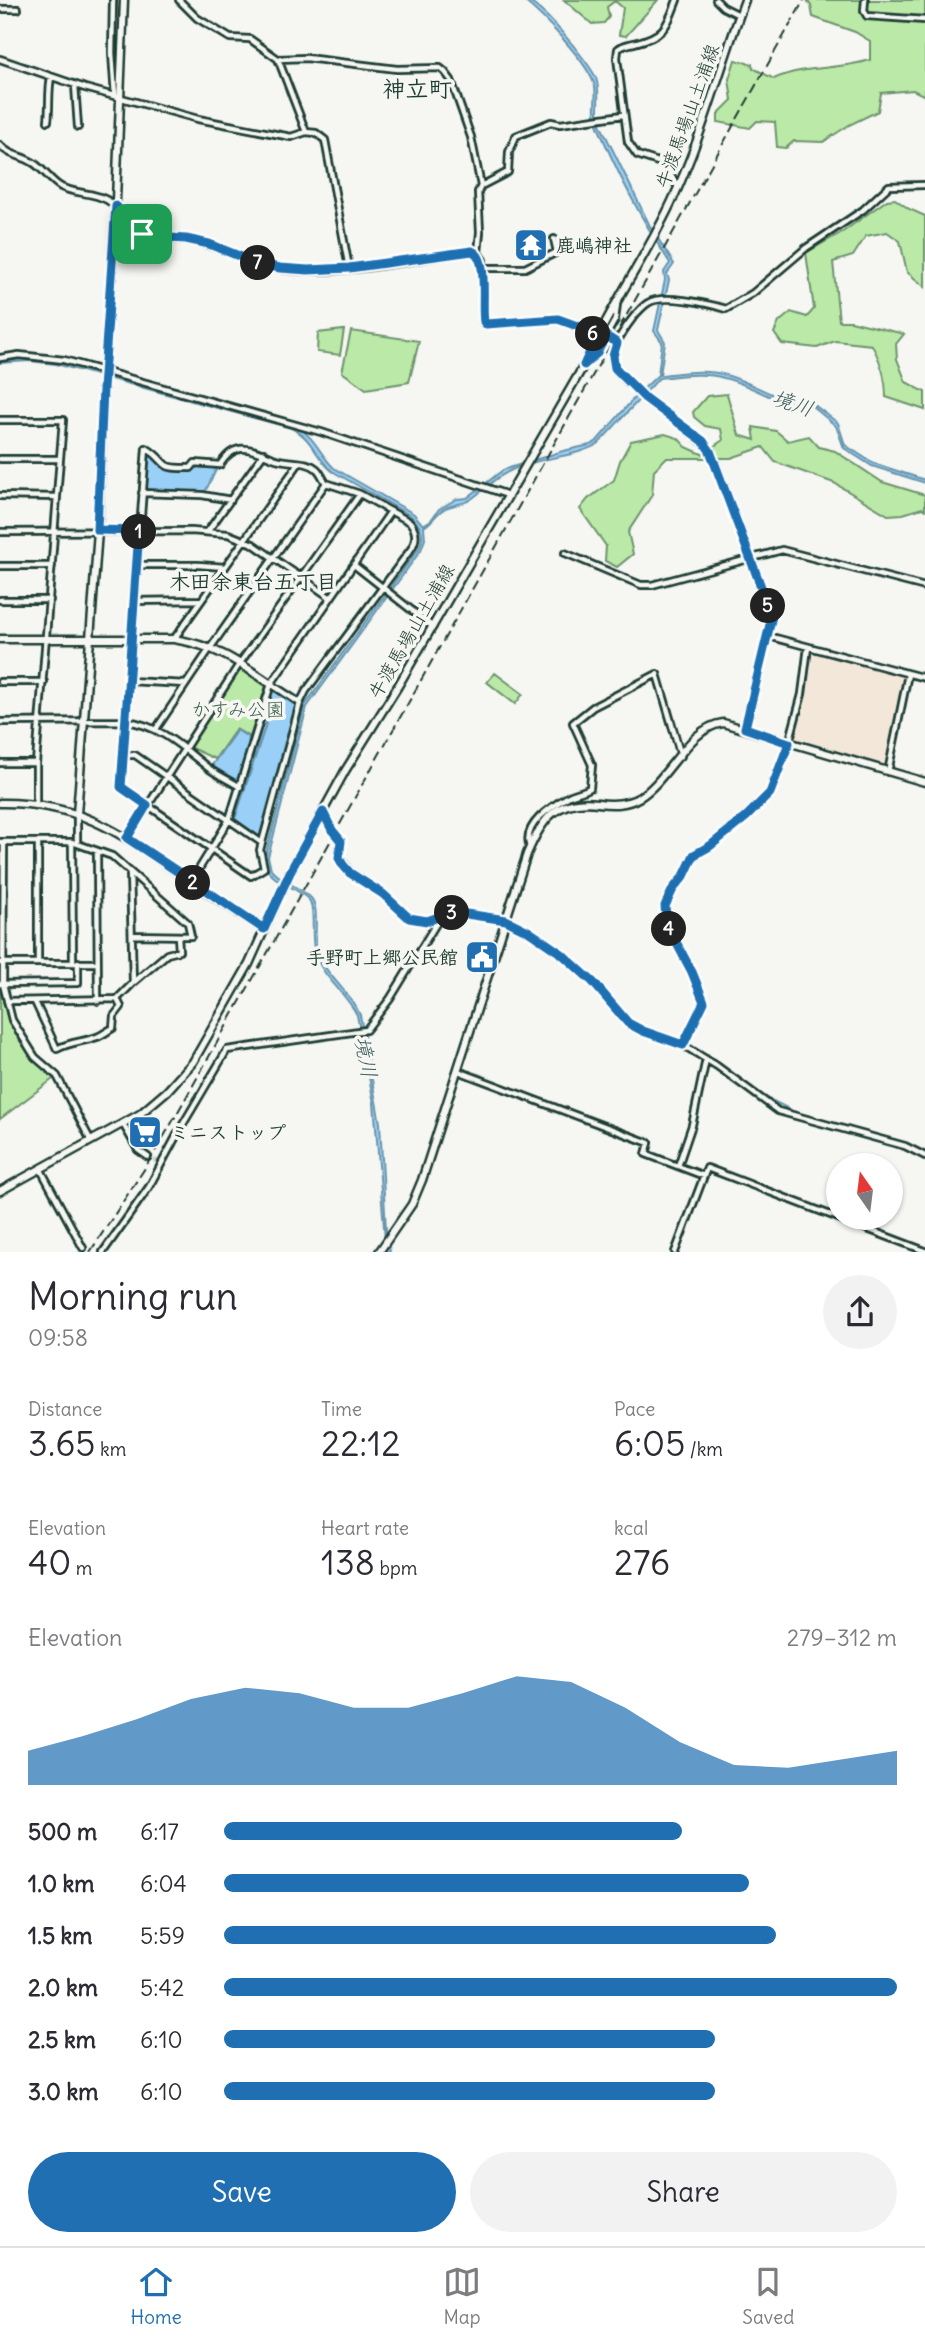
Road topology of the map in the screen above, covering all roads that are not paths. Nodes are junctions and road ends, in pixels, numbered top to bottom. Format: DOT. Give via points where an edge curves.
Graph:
graph roads {
  1 [pos="113,0"];
  2 [pos="124,0"];
  3 [pos="179,0"];
  4 [pos="677,0"];
  5 [pos="716,0"];
  6 [pos="745,0"];
  7 [pos="865,0"];
  8 [pos="0,9"];
  9 [pos="18,9"];
  10 [pos="739,15"];
  11 [pos="925,20"];
  12 [pos="0,59"];
  13 [pos="278,59"];
  14 [pos="51,77"];
  15 [pos="75,85"];
  16 [pos="117,97"];
  17 [pos="623,115"];
  18 [pos="48,121"];
  19 [pos="78,127"];
  20 [pos="306,132"];
  21 [pos="0,145"];
  22 [pos="925,185"];
  23 [pos="481,186"];
  24 [pos="678,187"];
  25 [pos="116,206"];
  26 [pos="554,239"];
  27 [pos="478,253"];
  28 [pos="349,268"];
  29 [pos="482,268"];
  30 [pos="617,303"];
  31 [pos="597,336"];
  32 [pos="606,336"];
  33 [pos="617,343"];
  34 [pos="0,358"];
  35 [pos="584,365"];
  36 [pos="0,420"];
  37 [pos="264,453"];
  38 [pos="60,458"];
  39 [pos="0,459"];
  40 [pos="299,462"];
  41 [pos="326,483"];
  42 [pos="142,493"];
  43 [pos="360,494"];
  44 [pos="508,495"];
  45 [pos="0,496"];
  46 [pos="57,497"];
  47 [pos="231,499"];
  48 [pos="391,511"];
  49 [pos="97,530"];
  50 [pos="55,531"];
  51 [pos="139,531"];
  52 [pos="208,531"];
  53 [pos="0,532"];
  54 [pos="244,540"];
  55 [pos="565,553"];
  56 [pos="274,557"];
  57 [pos="749,558"];
  58 [pos="137,565"];
  59 [pos="354,565"];
  60 [pos="0,566"];
  61 [pos="52,566"];
  62 [pos="225,568"];
  63 [pos="301,577"];
  64 [pos="383,587"];
  65 [pos="925,587"];
  66 [pos="331,598"];
  67 [pos="0,600"];
  68 [pos="50,600"];
  69 [pos="201,600"];
  70 [pos="134,601"];
  71 [pos="433,627"];
  72 [pos="768,636"];
  73 [pos="0,639"];
  74 [pos="47,639"];
  75 [pos="89,639"];
  76 [pos="131,639"];
  77 [pos="174,639"];
  78 [pos="211,647"];
  79 [pos="808,647"];
  80 [pos="240,663"];
  81 [pos="908,674"];
  82 [pos="925,678"];
  83 [pos="129,681"];
  84 [pos="0,682"];
  85 [pos="44,682"];
  86 [pos="186,684"];
  87 [pos="271,684"];
  88 [pos="300,703"];
  89 [pos="84,721"];
  90 [pos="126,721"];
  91 [pos="0,722"];
  92 [pos="41,722"];
  93 [pos="745,728"];
  94 [pos="156,729"];
  95 [pos="789,743"];
  96 [pos="185,748"];
  97 [pos="123,755"];
  98 [pos="681,756"];
  99 [pos="0,763"];
  100 [pos="36,763"];
  101 [pos="888,772"];
  102 [pos="166,777"];
  103 [pos="925,782"];
  104 [pos="240,787"];
  105 [pos="0,803"];
  106 [pos="36,805"];
  107 [pos="147,805"];
  108 [pos="323,812"];
  109 [pos="77,814"];
  110 [pos="229,820"];
  111 [pos="127,838"];
  112 [pos="2,842"];
  113 [pos="38,842"];
  114 [pos="74,843"];
  115 [pos="262,843"];
  116 [pos="530,848"];
  117 [pos="213,850"];
  118 [pos="97,851"];
  119 [pos="130,873"];
  120 [pos="191,882"];
  121 [pos="439,919"];
  122 [pos="506,920"];
  123 [pos="264,929"];
  124 [pos="132,935"];
  125 [pos="178,936"];
  126 [pos="76,962"];
  127 [pos="97,962"];
  128 [pos="2,963"];
  129 [pos="38,963"];
  130 [pos="133,983"];
  131 [pos="2,984"];
  132 [pos="117,999"];
  133 [pos="7,1001"];
  134 [pos="98,1001"];
  135 [pos="35,1002"];
  136 [pos="683,1045"];
  137 [pos="706,1059"];
  138 [pos="458,1071"];
  139 [pos="123,1124"];
  140 [pos="91,1142"];
  141 [pos="925,1156"];
  142 [pos="148,1157"];
  143 [pos="678,1166"];
  144 [pos="41,1170"];
  145 [pos="704,1176"];
  146 [pos="0,1191"];
  147 [pos="83,1248"];
  148 [pos="925,1251"];
  149 [pos="103,1252"];
  150 [pos="379,1252"];
  151 [pos="675,1252"];
  1 -- 16 [label="street"];
  2 -- 16 [label="street"];
  3 -- 13 [label="street" via="197,18 230,38 250,39"];
  4 -- 17 [label="street" via="668,25 618,48"];
  5 -- 10 [label="street"];
  6 -- 10 [label="street, 牛渡馬場山土浦線"];
  7 -- 11 [label="street" via="866,16"];
  8 -- 9 [label="street"];
  10 -- 24 [label="street, 牛渡馬場山土浦線" via="703,127"];
  12 -- 14 [label="street"];
  13 -- 20 [label="street"];
  13 -- 23 [label="street" via="440,68 451,80 471,137"];
  14 -- 15 [label="street"];
  14 -- 18 [label="street"];
  15 -- 16 [label="street"];
  15 -- 19 [label="street"];
  16 -- 20 [label="street" via="233,127 291,137"];
  16 -- 25 [label="street"];
  17 -- 23 [label="street" via="551,122 516,136 508,172"];
  17 -- 24 [label="street" via="628,142 637,155 664,164"];
  20 -- 28 [label="street" via="325,140"];
  21 -- 25 [label="street" via="33,162 60,187"];
  22 -- 33 [label="street" via="889,186 726,309 706,303 649,302"];
  23 -- 27 [label="street"];
  24 -- 30 [label="street, 牛渡馬場山土浦線"];
  25 -- 28 [label="street" via="142,234 153,237 198,242 280,268"];
  25 -- 49 [label="street, bridge"];
  26 -- 29 [label="street" via="557,252 525,268"];
  27 -- 28 [label="street"];
  27 -- 29 [label="street"];
  29 -- 31 [label="street" via="486,324 558,319"];
  30 -- 31 [label="street, 牛渡馬場山土浦線"];
  30 -- 32 [label="street"];
  31 -- 35 [label="street, 牛渡馬場山土浦線"];
  32 -- 33 [label="street"];
  32 -- 35 [label="street"];
  33 -- 57 [label="street" via="615,368 710,451"];
  34 -- 44 [label="street" via="19,355 64,360 321,432"];
  35 -- 44 [label="street, 牛渡馬場山土浦線"];
  36 -- 38 [label="street" via="63,420"];
  37 -- 40 [label="street"];
  37 -- 42 [label="street" via="241,449 225,456 220,465 169,468 146,448"];
  37 -- 47 [label="street"];
  38 -- 39 [label="street"];
  38 -- 46 [label="street"];
  40 -- 41 [label="street" via="318,470"];
  40 -- 54 [label="street"];
  41 -- 43 [label="street"];
  41 -- 56 [label="street"];
  42 -- 47 [label="street"];
  42 -- 51 [label="street"];
  43 -- 48 [label="street"];
  43 -- 63 [label="street"];
  44 -- 71 [label="street, 牛渡馬場山土浦線"];
  45 -- 46 [label="street"];
  46 -- 50 [label="street"];
  47 -- 52 [label="street"];
  48 -- 59 [label="street"];
  48 -- 64 [label="street" via="413,526 416,539"];
  49 -- 50 [label="street"];
  49 -- 51 [label="street"];
  49 -- 75 [label="street"];
  50 -- 53 [label="street"];
  50 -- 61 [label="street"];
  51 -- 52 [label="street"];
  51 -- 58 [label="street"];
  52 -- 54 [label="street"];
  54 -- 56 [label="street"];
  54 -- 62 [label="street"];
  55 -- 57 [label="street" via="652,585"];
  56 -- 63 [label="street"];
  56 -- 78 [label="street"];
  57 -- 65 [label="street" via="782,551"];
  57 -- 72 [label="street" via="772,616"];
  58 -- 62 [label="street"];
  58 -- 70 [label="street"];
  59 -- 64 [label="street"];
  59 -- 66 [label="street"];
  60 -- 61 [label="street"];
  61 -- 68 [label="street"];
  62 -- 69 [label="street"];
  63 -- 66 [label="street"];
  63 -- 80 [label="street"];
  64 -- 71 [label="street"];
  64 -- 88 [label="street"];
  66 -- 87 [label="street"];
  67 -- 68 [label="street"];
  68 -- 74 [label="street"];
  69 -- 70 [label="street"];
  69 -- 77 [label="street"];
  70 -- 76 [label="street"];
  71 -- 108 [label="street, 牛渡馬場山土浦線"];
  72 -- 79 [label="street"];
  72 -- 93 [label="street"];
  73 -- 74 [label="street"];
  74 -- 75 [label="street"];
  74 -- 85 [label="street"];
  75 -- 76 [label="street"];
  75 -- 89 [label="street"];
  76 -- 77 [label="street"];
  76 -- 83 [label="street"];
  77 -- 78 [label="street"];
  78 -- 80 [label="street"];
  78 -- 86 [label="street"];
  79 -- 81 [label="street"];
  79 -- 95 [label="street" via="803,694"];
  80 -- 87 [label="street"];
  80 -- 96 [label="street"];
  81 -- 82 [label="street"];
  81 -- 101 [label="street"];
  83 -- 86 [label="street"];
  83 -- 90 [label="street"];
  84 -- 85 [label="street"];
  85 -- 92 [label="street"];
  86 -- 94 [label="street"];
  87 -- 88 [label="street"];
  87 -- 104 [label="street"];
  88 -- 115 [label="street"];
  89 -- 90 [label="street"];
  89 -- 92 [label="street"];
  89 -- 109 [label="street"];
  90 -- 94 [label="street"];
  90 -- 97 [label="street"];
  91 -- 92 [label="street"];
  92 -- 100 [label="street"];
  93 -- 95 [label="street"];
  93 -- 98 [label="street" via="729,723 709,726"];
  94 -- 96 [label="street"];
  95 -- 101 [label="street"];
  95 -- 136 [label="street" via="770,793 694,855 665,906 667,925 704,1002"];
  96 -- 102 [label="street"];
  96 -- 104 [label="street"];
  97 -- 102 [label="street" via="135,755"];
  97 -- 107 [label="street" via="121,787"];
  98 -- 116 [label="street" via="638,799 615,805 576,802 559,809 540,826"];
  98 -- 116 [label="street" via="657,674 593,706 573,723 592,765 590,788 571,795 535,822 527,841"];
  99 -- 100 [label="street"];
  100 -- 106 [label="street"];
  101 -- 103 [label="street"];
  102 -- 107 [label="street"];
  102 -- 110 [label="street"];
  104 -- 110 [label="street"];
  105 -- 106 [label="street"];
  106 -- 109 [label="street"];
  107 -- 111 [label="street"];
  107 -- 117 [label="street"];
  108 -- 121 [label="street" via="341,841 339,858 350,873 409,918"];
  108 -- 123 [label="street, 牛渡馬場山土浦線"];
  109 -- 111 [label="street"];
  109 -- 114 [label="street"];
  110 -- 115 [label="street"];
  110 -- 117 [label="street"];
  111 -- 120 [label="street"];
  112 -- 113 [label="street"];
  112 -- 128 [label="street"];
  113 -- 114 [label="street"];
  113 -- 129 [label="street"];
  114 -- 118 [label="street"];
  114 -- 126 [label="street"];
  115 -- 117 [label="street" via="264,868 251,876"];
  116 -- 122 [label="street"];
  117 -- 120 [label="street"];
  118 -- 119 [label="street" via="112,856"];
  118 -- 127 [label="street"];
  119 -- 124 [label="street"];
  119 -- 125 [label="street" via="188,922 191,936"];
  120 -- 123 [label="street"];
  121 -- 122 [label="street" via="453,912"];
  121 -- 149 [label="street" via="366,1030 227,1050"];
  122 -- 136 [label="street" via="562,954 628,1023"];
  122 -- 138 [label="street"];
  123 -- 139 [label="street, 牛渡馬場山土浦線" via="193,1062 148,1108"];
  124 -- 125 [label="street"];
  124 -- 130 [label="street"];
  125 -- 130 [label="street" via="179,951 167,954"];
  126 -- 127 [label="street"];
  126 -- 129 [label="street"];
  126 -- 131 [label="street" via="78,983"];
  127 -- 134 [label="street"];
  128 -- 129 [label="street"];
  128 -- 131 [label="street"];
  130 -- 132 [label="street"];
  131 -- 133 [label="street"];
  132 -- 134 [label="street"];
  132 -- 135 [label="street" via="121,1007 113,1028 102,1036 57,1049"];
  133 -- 135 [label="street"];
  133 -- 140 [label="street" via="26,1046 57,1076"];
  134 -- 135 [label="street"];
  136 -- 137 [label="street"];
  137 -- 141 [label="street" via="778,1111 905,1146"];
  137 -- 143 [label="street"];
  138 -- 143 [label="street" via="649,1143 646,1154"];
  138 -- 150 [label="street" via="412,1204"];
  139 -- 140 [label="street, 牛渡馬場山土浦線"];
  139 -- 142 [label="street" via="138,1150"];
  140 -- 144 [label="street, 牛渡馬場山土浦線"];
  143 -- 145 [label="street"];
  144 -- 146 [label="street, 牛渡馬場山土浦線"];
  144 -- 147 [label="street"];
  145 -- 148 [label="street" via="707,1168"];
  145 -- 151 [label="street"];
}
